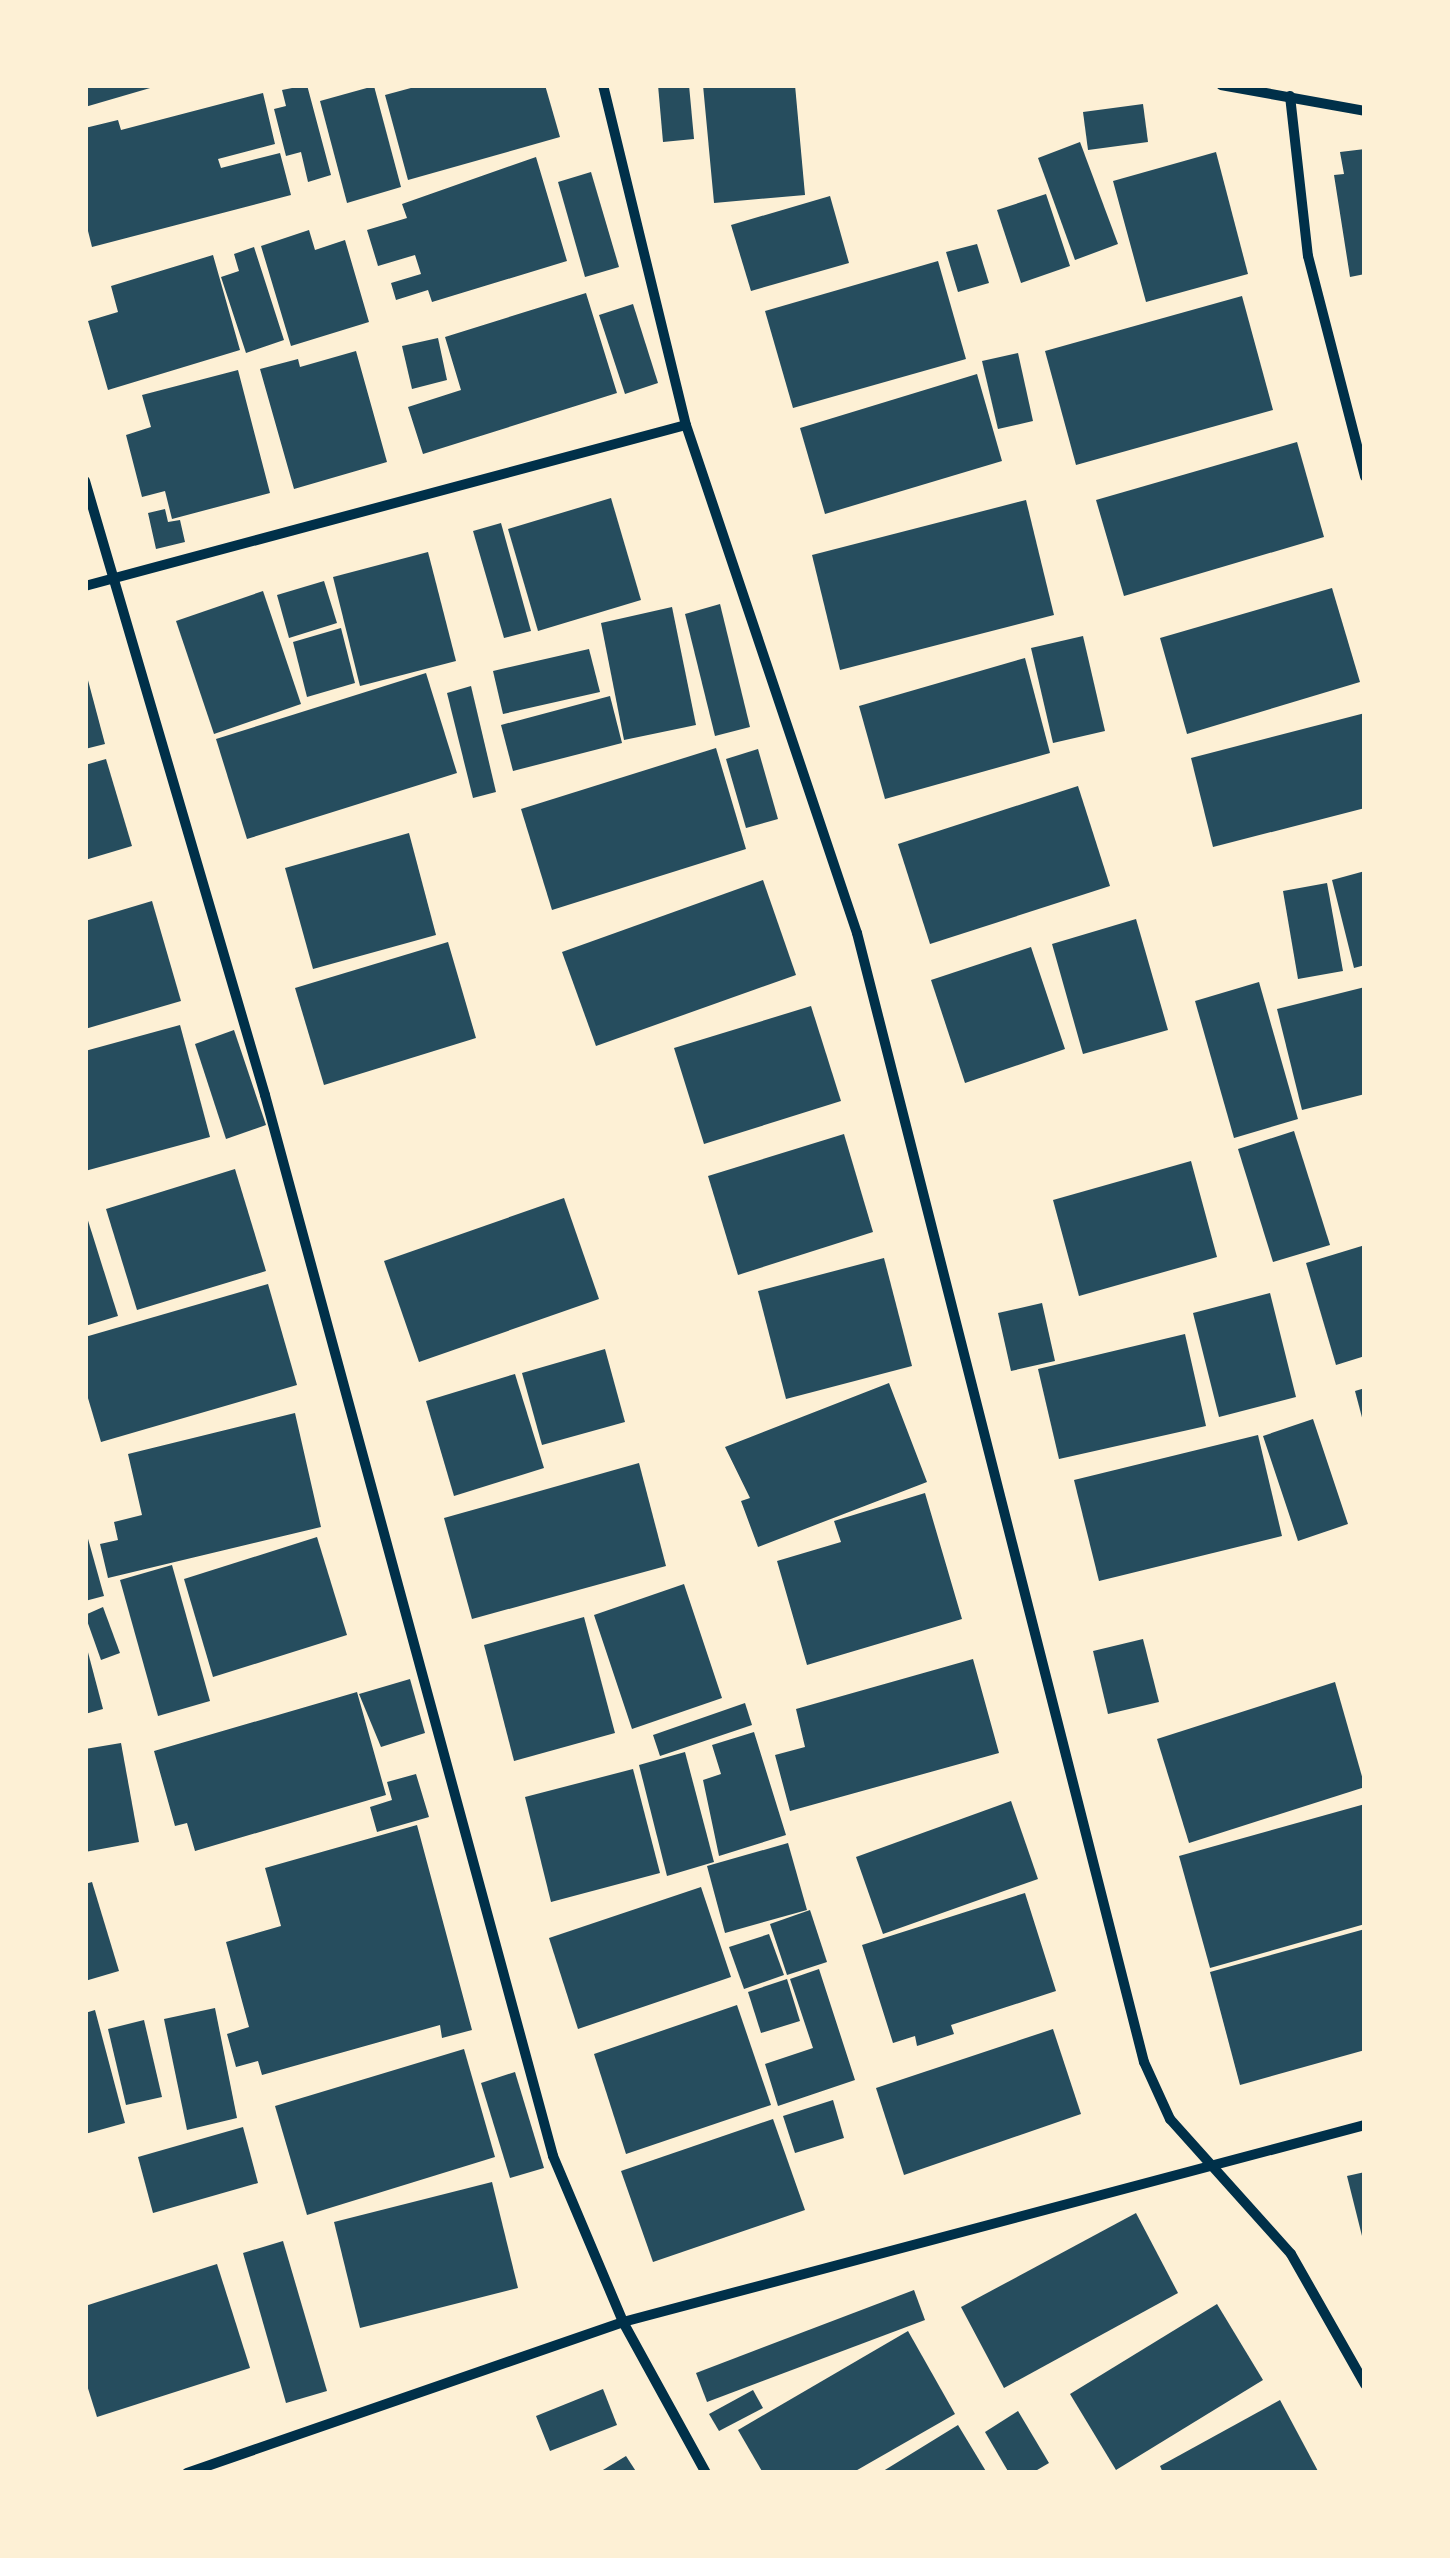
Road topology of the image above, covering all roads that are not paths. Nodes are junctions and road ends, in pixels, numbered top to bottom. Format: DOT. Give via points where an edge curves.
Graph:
graph roads {
  1 [pos="603,85"];
  2 [pos="1221,85"];
  3 [pos="1290,96"];
  4 [pos="1365,111"];
  5 [pos="686,425"];
  6 [pos="1365,478"];
  7 [pos="85,482"];
  8 [pos="118,578"];
  9 [pos="85,586"];
  10 [pos="1365,2125"];
  11 [pos="1212,2170"];
  12 [pos="623,2322"];
  13 [pos="1365,2384"];
  14 [pos="188,2473"];
  15 [pos="706,2473"];
  1 -- 5 [label="street"];
  2 -- 3 [label="street"];
  3 -- 4 [label="street"];
  3 -- 6 [label="street" via="1308,256"];
  5 -- 8 [label="street"];
  5 -- 11 [label="street" via="857,934 1144,2062 1170,2119"];
  7 -- 8 [label="street"];
  8 -- 9 [label="street"];
  8 -- 12 [label="street" via="552,2156"];
  10 -- 11 [label="street"];
  11 -- 12 [label="street"];
  11 -- 13 [label="street" via="1291,2254"];
  12 -- 14 [label="street"];
  12 -- 15 [label="street"];
}
